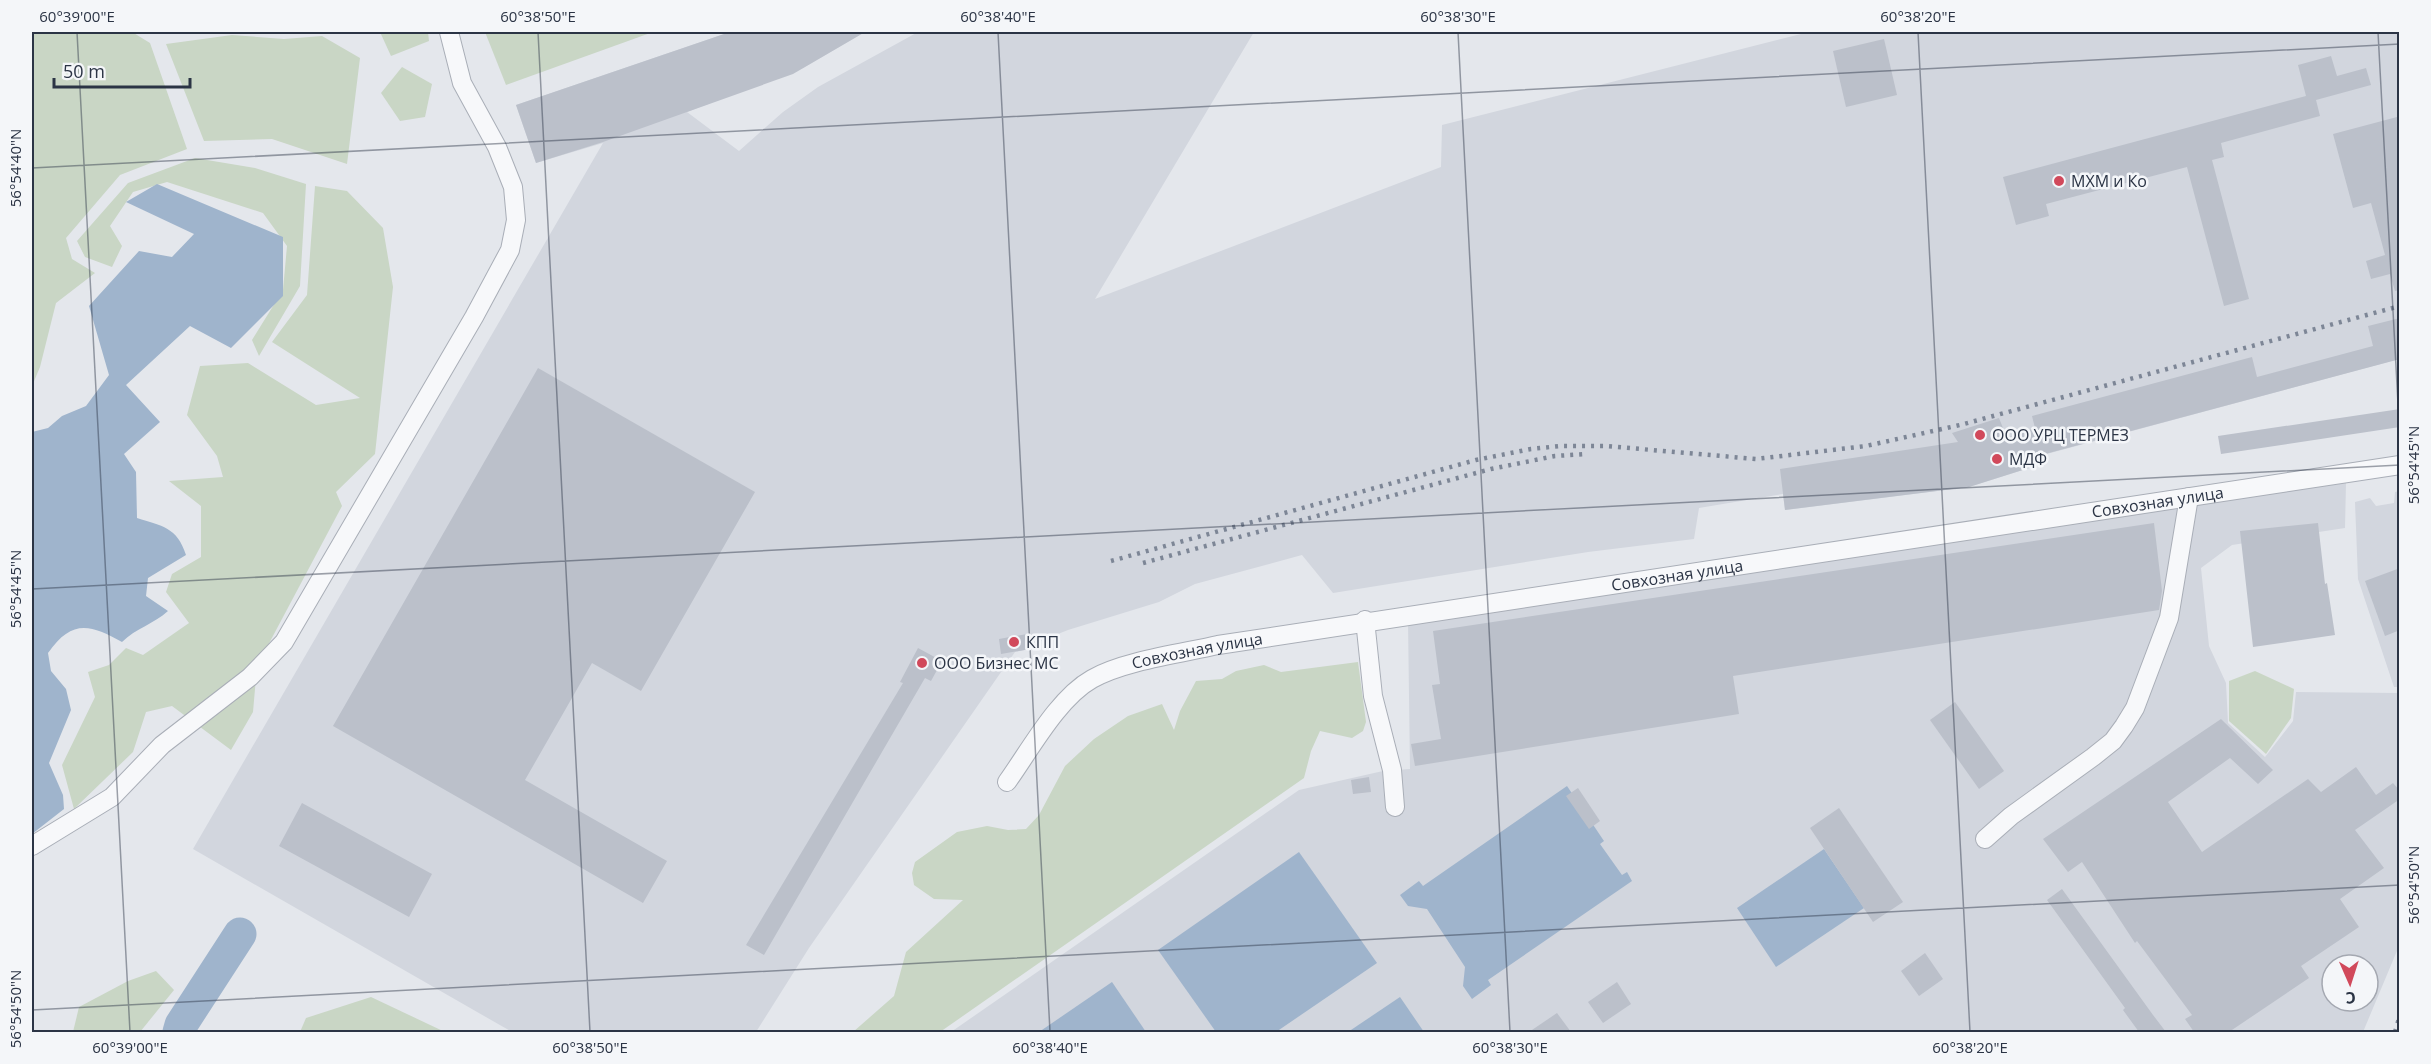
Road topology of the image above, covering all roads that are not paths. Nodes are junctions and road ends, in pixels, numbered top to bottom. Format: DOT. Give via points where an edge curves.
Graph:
graph roads {
  1 [pos="450,32"];
  2 [pos="2400,465"];
  3 [pos="2189,497"];
  4 [pos="1365,620"];
  5 [pos="1007,782"];
  6 [pos="1395,807"];
  7 [pos="1985,839"];
  8 [pos="32,846"];
  1 -- 8 [label="street" via="462,83 497,147 513,187 516,220 510,250 284,642 250,677 162,745 112,797"];
  2 -- 3 [label="street, Совхозная улица"];
  3 -- 4 [label="street, Совхозная улица"];
  3 -- 7 [label="street" via="2169,618 2135,708 2099,752"];
  4 -- 5 [label="street, Совхозная улица" via="1218,645 1093,678 1069,697"];
  4 -- 6 [label="street" via="1373,696 1392,771"];
}
